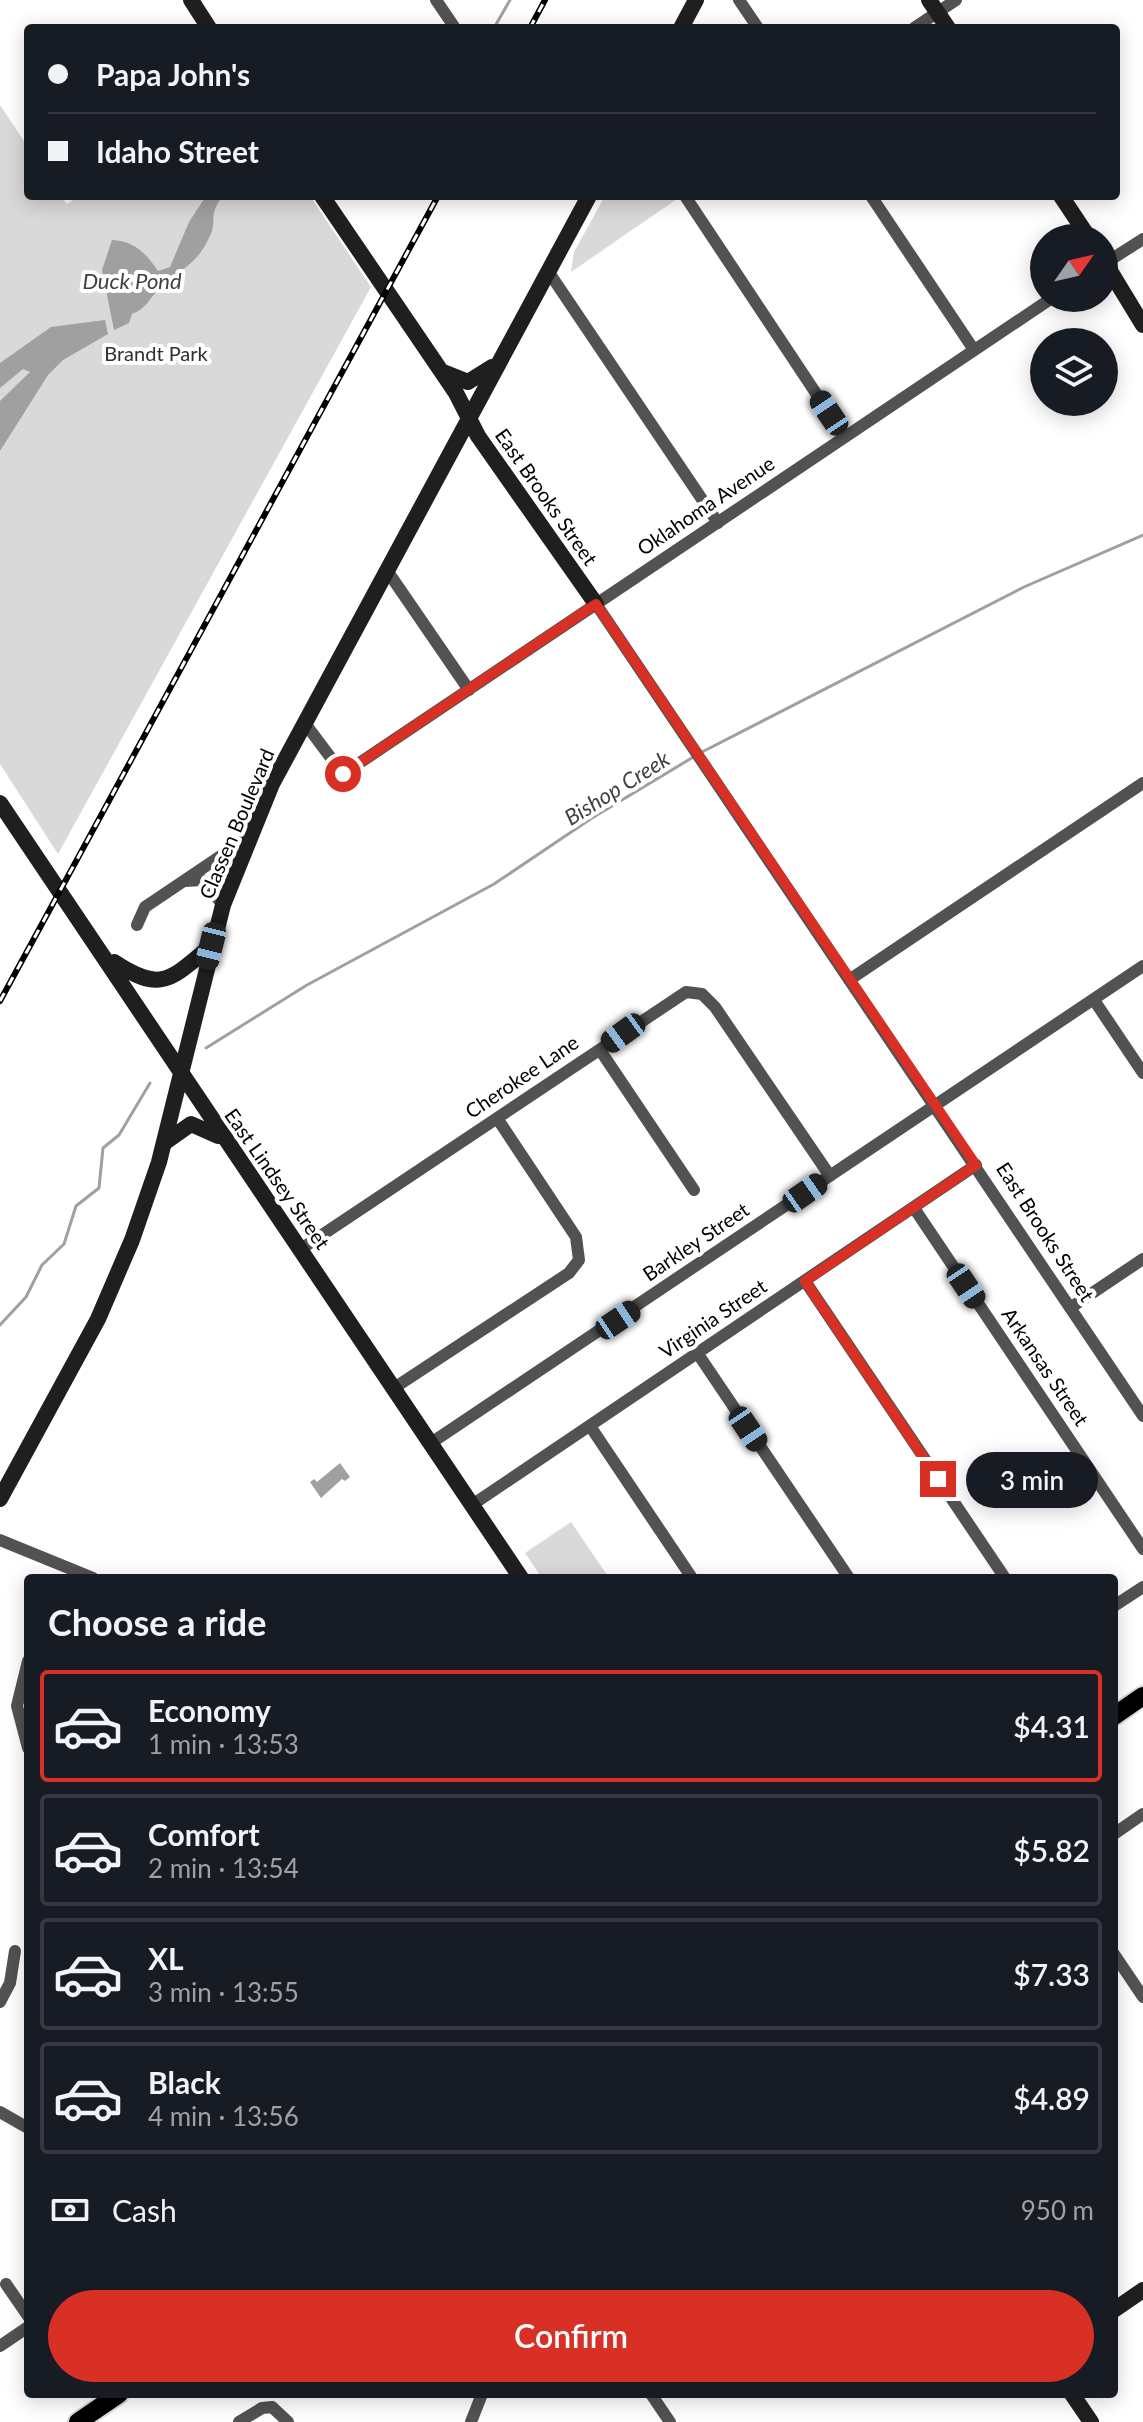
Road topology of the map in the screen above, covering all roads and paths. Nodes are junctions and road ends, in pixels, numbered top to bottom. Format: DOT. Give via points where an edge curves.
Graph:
graph roads {
  1 [pos="191,0"];
  2 [pos="436,0"];
  3 [pos="696,0"];
  4 [pos="739,0"];
  5 [pos="956,0"];
  6 [pos="933,6"];
  7 [pos="206,24"];
  8 [pos="452,24"];
  9 [pos="683,24"];
  10 [pos="755,24"];
  11 [pos="917,24"];
  12 [pos="945,24"];
  13 [pos="325,200"];
  14 [pos="587,200"];
  15 [pos="688,200"];
  16 [pos="874,200"];
  17 [pos="1064,200"];
  18 [pos="1080,224"];
  19 [pos="1143,239"];
  20 [pos="1118,254"];
  21 [pos="548,271"];
  22 [pos="1118,285"];
  23 [pos="1031,312"];
  24 [pos="1143,325"];
  25 [pos="974,350"];
  26 [pos="500,360"];
  27 [pos="442,371"];
  28 [pos="468,418"];
  29 [pos="845,437"];
  30 [pos="489,451"];
  31 [pos="450,452"];
  32 [pos="718,523"];
  33 [pos="386,569"];
  34 [pos="596,604"];
  35 [pos="469,690"];
  36 [pos="304,722"];
  37 [pos="1143,783"];
  38 [pos="0,803"];
  39 [pos="249,837"];
  40 [pos="182,882"];
  41 [pos="223,905"];
  42 [pos="137,925"];
  43 [pos="211,946"];
  44 [pos="108,958"];
  45 [pos="1143,966"];
  46 [pos="849,980"];
  47 [pos="1094,1000"];
  48 [pos="600,1050"];
  49 [pos="179,1072"];
  50 [pos="1143,1073"];
  51 [pos="936,1106"];
  52 [pos="497,1118"];
  53 [pos="223,1139"];
  54 [pos="164,1143"];
  55 [pos="976,1165"];
  56 [pos="830,1176"];
  57 [pos="694,1190"];
  58 [pos="914,1208"];
  59 [pos="301,1249"];
  60 [pos="1143,1259"];
  61 [pos="805,1281"];
  62 [pos="1070,1308"];
  63 [pos="698,1354"];
  64 [pos="394,1388"];
  65 [pos="1143,1416"];
  66 [pos="590,1426"];
  67 [pos="431,1443"];
  68 [pos="0,1499"];
  69 [pos="472,1505"];
  70 [pos="0,1540"];
  71 [pos="1143,1549"];
  72 [pos="62,1572"];
  73 [pos="518,1574"];
  74 [pos="689,1574"];
  75 [pos="846,1574"];
  76 [pos="1002,1574"];
  77 [pos="1143,1587"];
  78 [pos="1118,1603"];
  79 [pos="24,1677"];
  80 [pos="1143,1696"];
  81 [pos="1118,1713"];
  82 [pos="24,1733"];
  83 [pos="1143,1814"];
  84 [pos="1118,1831"];
  85 [pos="15,1951"];
  86 [pos="1118,1958"];
  87 [pos="1139,1982"];
  88 [pos="1143,1997"];
  89 [pos="0,2002"];
  90 [pos="0,2112"];
  91 [pos="24,2126"];
  92 [pos="6,2284"];
  93 [pos="1143,2290"];
  94 [pos="1118,2307"];
  95 [pos="24,2310"];
  96 [pos="24,2330"];
  97 [pos="0,2346"];
  98 [pos="113,2398"];
  99 [pos="480,2398"];
  100 [pos="654,2398"];
  101 [pos="1075,2398"];
  102 [pos="273,2401"];
  103 [pos="78,2422"];
  104 [pos="239,2422"];
  105 [pos="288,2422"];
  106 [pos="471,2422"];
  107 [pos="670,2422"];
  108 [pos="1091,2422"];
  1 -- 7 [label="street"];
  2 -- 8 [label="street"];
  3 -- 9 [label="street"];
  4 -- 10 [label="street"];
  5 -- 6 [label="street"];
  6 -- 11 [label="street"];
  6 -- 12 [label="street"];
  13 -- 27 [label="street, East Brooks Street"];
  14 -- 21 [label="street, Classen Boulevard"];
  15 -- 29 [label="street"];
  16 -- 25 [label="street"];
  17 -- 18 [label="street"];
  19 -- 20 [label="street"];
  21 -- 26 [label="street, Classen Boulevard"];
  21 -- 32 [label="street"];
  22 -- 24 [label="street"];
  23 -- 25 [label="street, Oklahoma Avenue"];
  25 -- 29 [label="street, Oklahoma Avenue"];
  26 -- 27 [label="street" via="468,382"];
  26 -- 28 [label="street, Classen Boulevard"];
  27 -- 28 [label="street, East Brooks Street"];
  28 -- 30 [label="street, East Brooks Street"];
  28 -- 31 [label="street, Classen Boulevard"];
  29 -- 32 [label="street, Oklahoma Avenue"];
  30 -- 31 [label="street" via="470,440"];
  30 -- 34 [label="street, East Brooks Street"];
  31 -- 33 [label="street, Classen Boulevard"];
  32 -- 34 [label="street, Oklahoma Avenue"];
  33 -- 35 [label="street"];
  33 -- 36 [label="street, Classen Boulevard"];
  34 -- 35 [label="street, Oklahoma Avenue"];
  34 -- 46 [label="street, East Brooks Street"];
  35 -- 36 [label="street, Oklahoma Avenue" via="343,774"];
  36 -- 39 [label="street, Classen Boulevard"];
  37 -- 46 [label="street"];
  38 -- 44 [label="street, East Lindsey Street"];
  39 -- 40 [label="street"];
  39 -- 41 [label="street, Classen Boulevard"];
  40 -- 41 [label="street" via="202,880"];
  40 -- 42 [label="street" via="145,907"];
  41 -- 43 [label="street, Classen Boulevard"];
  43 -- 44 [label="street" via="164,981 145,981"];
  43 -- 49 [label="street, Classen Boulevard"];
  44 -- 49 [label="street, East Lindsey Street"];
  45 -- 47 [label="street, Barkley Street"];
  46 -- 51 [label="street, East Brooks Street"];
  47 -- 50 [label="street"];
  47 -- 51 [label="street, Barkley Street"];
  48 -- 52 [label="street, Cherokee Lane"];
  48 -- 56 [label="street, Cherokee Lane" via="677,996 702,994"];
  48 -- 57 [label="street"];
  49 -- 53 [label="street, East Lindsey Street"];
  49 -- 54 [label="street, Classen Boulevard"];
  51 -- 55 [label="street, East Brooks Street"];
  51 -- 56 [label="street, Barkley Street"];
  52 -- 59 [label="street, Cherokee Lane"];
  52 -- 64 [label="street" via="568,1224 580,1253 569,1273"];
  53 -- 54 [label="street" via="191,1124"];
  53 -- 59 [label="street, East Lindsey Street"];
  54 -- 68 [label="street, Classen Boulevard" via="102,1310"];
  55 -- 58 [label="street, Virginia Street"];
  55 -- 62 [label="street, East Brooks Street"];
  56 -- 67 [label="street, Barkley Street"];
  58 -- 61 [label="street, Virginia Street"];
  58 -- 71 [label="street, Arkansas Street"];
  59 -- 64 [label="street, East Lindsey Street"];
  60 -- 62 [label="street"];
  61 -- 63 [label="street, Virginia Street"];
  61 -- 76 [label="street"];
  62 -- 65 [label="street, East Brooks Street"];
  63 -- 66 [label="street, Virginia Street"];
  63 -- 75 [label="street"];
  64 -- 67 [label="street, East Lindsey Street"];
  66 -- 69 [label="street, Virginia Street"];
  66 -- 74 [label="street"];
  67 -- 69 [label="street, East Lindsey Street"];
  69 -- 73 [label="street, East Lindsey Street"];
  70 -- 72 [label="street"];
  77 -- 78 [label="street"];
  79 -- 82 [label="street" via="17,1706"];
  80 -- 81 [label="main road"];
  83 -- 84 [label="street"];
  85 -- 89 [label="street" via="10,1983"];
  86 -- 87 [label="street"];
  87 -- 88 [label="street"];
  90 -- 91 [label="street"];
  92 -- 95 [label="street"];
  93 -- 94 [label="street"];
  96 -- 97 [label="street"];
  98 -- 103 [label="main road"];
  99 -- 106 [label="street"];
  100 -- 107 [label="street"];
  101 -- 108 [label="street"];
  102 -- 104 [label="street"];
  102 -- 105 [label="street"];
}
